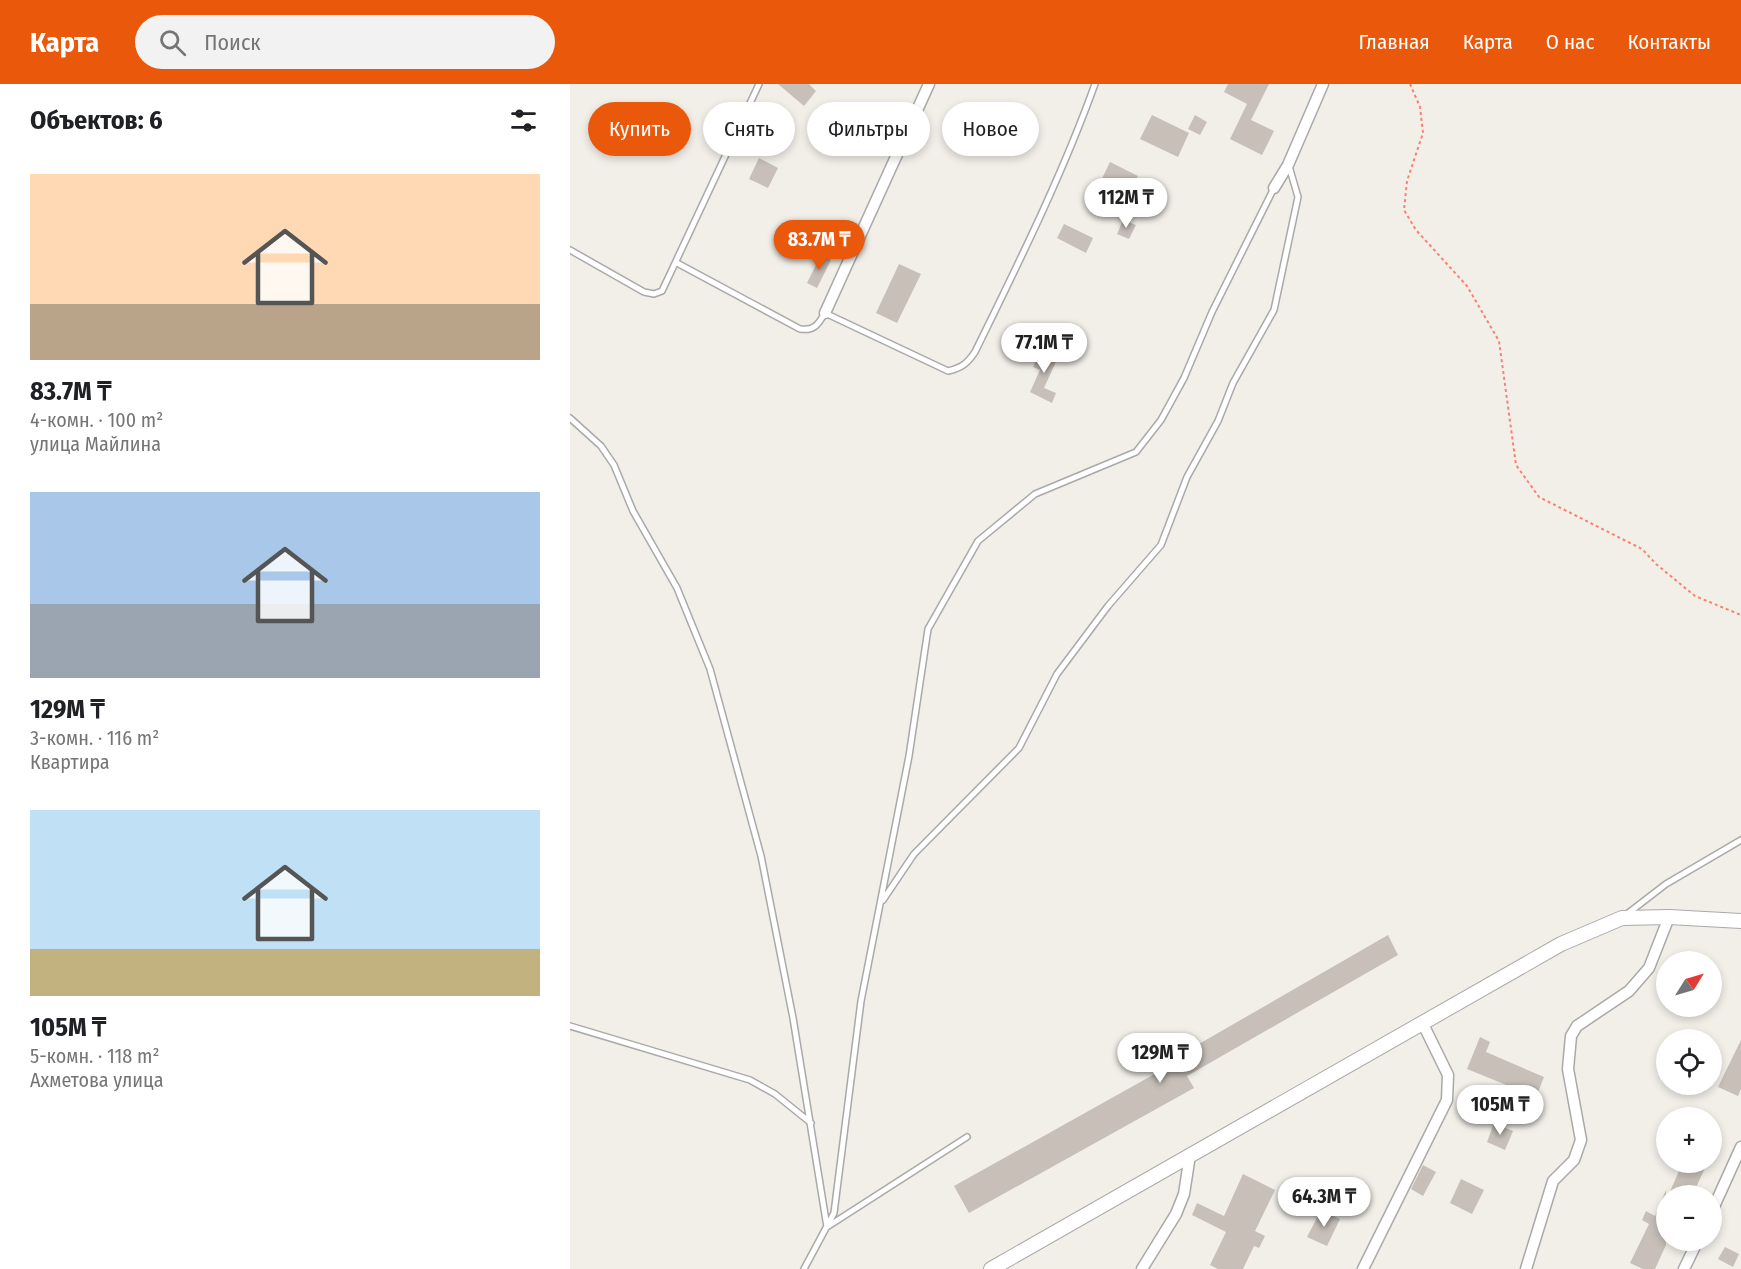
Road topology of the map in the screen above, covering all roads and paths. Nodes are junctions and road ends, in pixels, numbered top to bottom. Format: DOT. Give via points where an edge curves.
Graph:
graph roads {
  1 [pos="759,84"];
  2 [pos="929,84"];
  3 [pos="1095,84"];
  4 [pos="1323,84"];
  5 [pos="1410,84"];
  6 [pos="1288,165"];
  7 [pos="1274,188"];
  8 [pos="570,250"];
  9 [pos="677,263"];
  10 [pos="825,313"];
  11 [pos="570,418"];
  12 [pos="1741,615"];
  13 [pos="1741,840"];
  14 [pos="880,904"];
  15 [pos="1669,917"];
  16 [pos="1622,918"];
  17 [pos="1741,921"];
  18 [pos="1422,1022"];
  19 [pos="570,1026"];
  20 [pos="811,1123"];
  21 [pos="967,1137"];
  22 [pos="1741,1147"];
  23 [pos="1190,1155"];
  24 [pos="1722,1189"];
  25 [pos="827,1227"];
  26 [pos="1693,1251"];
  27 [pos="804,1269"];
  28 [pos="991,1269"];
  29 [pos="1142,1269"];
  30 [pos="1363,1269"];
  31 [pos="1526,1269"];
  32 [pos="1684,1269"];
  1 -- 9 [label="lane"];
  2 -- 10 [label="street"];
  3 -- 10 [label="lane" via="1069,153 968,363 948,371"];
  4 -- 6 [label="street"];
  5 -- 12 [label="path" via="1420,107 1423,133 1407,181 1404,210 1416,230 1467,286 1499,341 1516,465 1539,497 1642,549 1695,596"];
  6 -- 7 [label="street"];
  6 -- 14 [label="lane" via="1298,197 1274,310 1187,477 1161,545 1057,674 1019,748 914,854"];
  7 -- 14 [label="lane" via="1184,378 1161,420 1136,452 1035,494 978,541 928,628 909,756"];
  8 -- 9 [label="lane" via="654,294 662,291"];
  9 -- 10 [label="lane" via="800,329 818,326"];
  11 -- 20 [label="lane" via="601,446 614,465 633,511 677,588 710,669 761,856"];
  13 -- 16 [label="lane" via="1666,884"];
  14 -- 25 [label="lane" via="861,1001 834,1213"];
  15 -- 16 [label="street"];
  15 -- 17 [label="street"];
  15 -- 31 [label="street" via="1649,968 1629,991 1578,1026 1571,1036 1568,1069 1581,1140 1574,1161 1553,1181"];
  16 -- 18 [label="street" via="1561,944"];
  18 -- 23 [label="street"];
  18 -- 30 [label="street" via="1448,1075 1447,1100"];
  19 -- 20 [label="lane" via="750,1080"];
  20 -- 25 [label="lane"];
  21 -- 25 [label="lane"];
  22 -- 24 [label="street"];
  23 -- 28 [label="street"];
  23 -- 29 [label="street" via="1184,1194 1176,1214"];
  25 -- 27 [label="lane"];
  26 -- 32 [label="street"];
}
